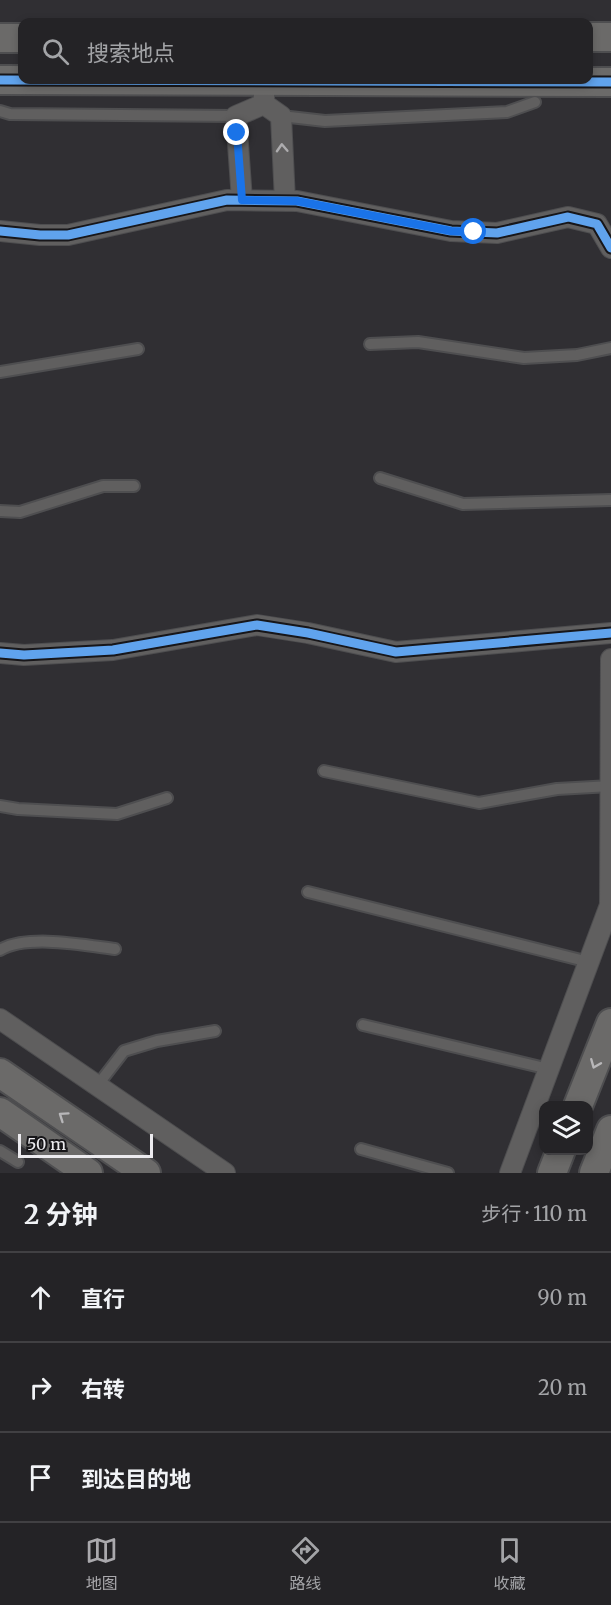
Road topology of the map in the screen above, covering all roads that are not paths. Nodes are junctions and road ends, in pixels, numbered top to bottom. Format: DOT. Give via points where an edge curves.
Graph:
graph roads {
  1 [pos="0,38"];
  2 [pos="18,38"];
  3 [pos="593,38"];
  4 [pos="611,38"];
  5 [pos="0,80"];
  6 [pos="18,81"];
  7 [pos="611,82"];
  8 [pos="593,83"];
  9 [pos="81,84"];
  10 [pos="548,84"];
  11 [pos="264,93"];
  12 [pos="535,102"];
  13 [pos="0,111"];
  14 [pos="236,116"];
  15 [pos="280,116"];
  16 [pos="242,200"];
  17 [pos="285,201"];
  18 [pos="0,231"];
  19 [pos="611,248"];
  20 [pos="370,344"];
  21 [pos="611,348"];
  22 [pos="138,349"];
  23 [pos="0,372"];
  24 [pos="380,478"];
  25 [pos="134,486"];
  26 [pos="611,500"];
  27 [pos="0,511"];
  28 [pos="611,633"];
  29 [pos="0,653"];
  30 [pos="611,659"];
  31 [pos="324,771"];
  32 [pos="611,786"];
  33 [pos="167,798"];
  34 [pos="0,806"];
  35 [pos="308,892"];
  36 [pos="115,949"];
  37 [pos="0,950"];
  38 [pos="589,963"];
  39 [pos="0,1019"];
  40 [pos="611,1023"];
  41 [pos="363,1025"];
  42 [pos="215,1030"];
  43 [pos="549,1069"];
  44 [pos="0,1073"];
  45 [pos="97,1086"];
  46 [pos="581,1101"];
  47 [pos="0,1112"];
  48 [pos="611,1130"];
  49 [pos="361,1149"];
  50 [pos="0,1151"];
  51 [pos="559,1155"];
  52 [pos="18,1162"];
  53 [pos="88,1173"];
  54 [pos="146,1173"];
  55 [pos="225,1173"];
  56 [pos="448,1173"];
  57 [pos="510,1173"];
  58 [pos="552,1173"];
  59 [pos="594,1173"];
  1 -- 2 [label="street"];
  3 -- 4 [label="street"];
  5 -- 6 [label="street"];
  7 -- 8 [label="street"];
  9 -- 11 [label="street"];
  10 -- 11 [label="street"];
  11 -- 14 [label="street"];
  11 -- 15 [label="street"];
  12 -- 15 [label="lane" via="507,112 325,121"];
  13 -- 14 [label="lane"];
  14 -- 16 [label="street"];
  17 -- 15 [label="street, one-way"];
  16 -- 17 [label="street"];
  16 -- 18 [label="street" via="69,235"];
  17 -- 19 [label="street" via="451,231 497,233 568,217 597,224"];
  20 -- 21 [label="lane" via="418,342 524,358 577,355"];
  22 -- 23 [label="lane"];
  24 -- 26 [label="lane" via="462,504"];
  25 -- 27 [label="lane" via="103,486 20,512"];
  28 -- 29 [label="street" via="396,652 257,625 113,650"];
  30 -- 32 [label="street"];
  31 -- 32 [label="lane" via="479,803 557,789"];
  32 -- 38 [label="street" via="610,905"];
  33 -- 34 [label="lane" via="117,814"];
  35 -- 38 [label="lane"];
  36 -- 37 [label="lane" via="54,941 8,945"];
  38 -- 43 [label="street"];
  39 -- 45 [label="street"];
  40 -- 46 [label="street, one-way"];
  41 -- 43 [label="lane"];
  42 -- 45 [label="lane" via="124,1051"];
  43 -- 57 [label="street"];
  54 -- 44 [label="street, one-way"];
  45 -- 55 [label="street"];
  47 -- 53 [label="street"];
  48 -- 59 [label="street"];
  49 -- 56 [label="lane"];
  50 -- 52 [label="lane"];
  51 -- 58 [label="street"];
}
